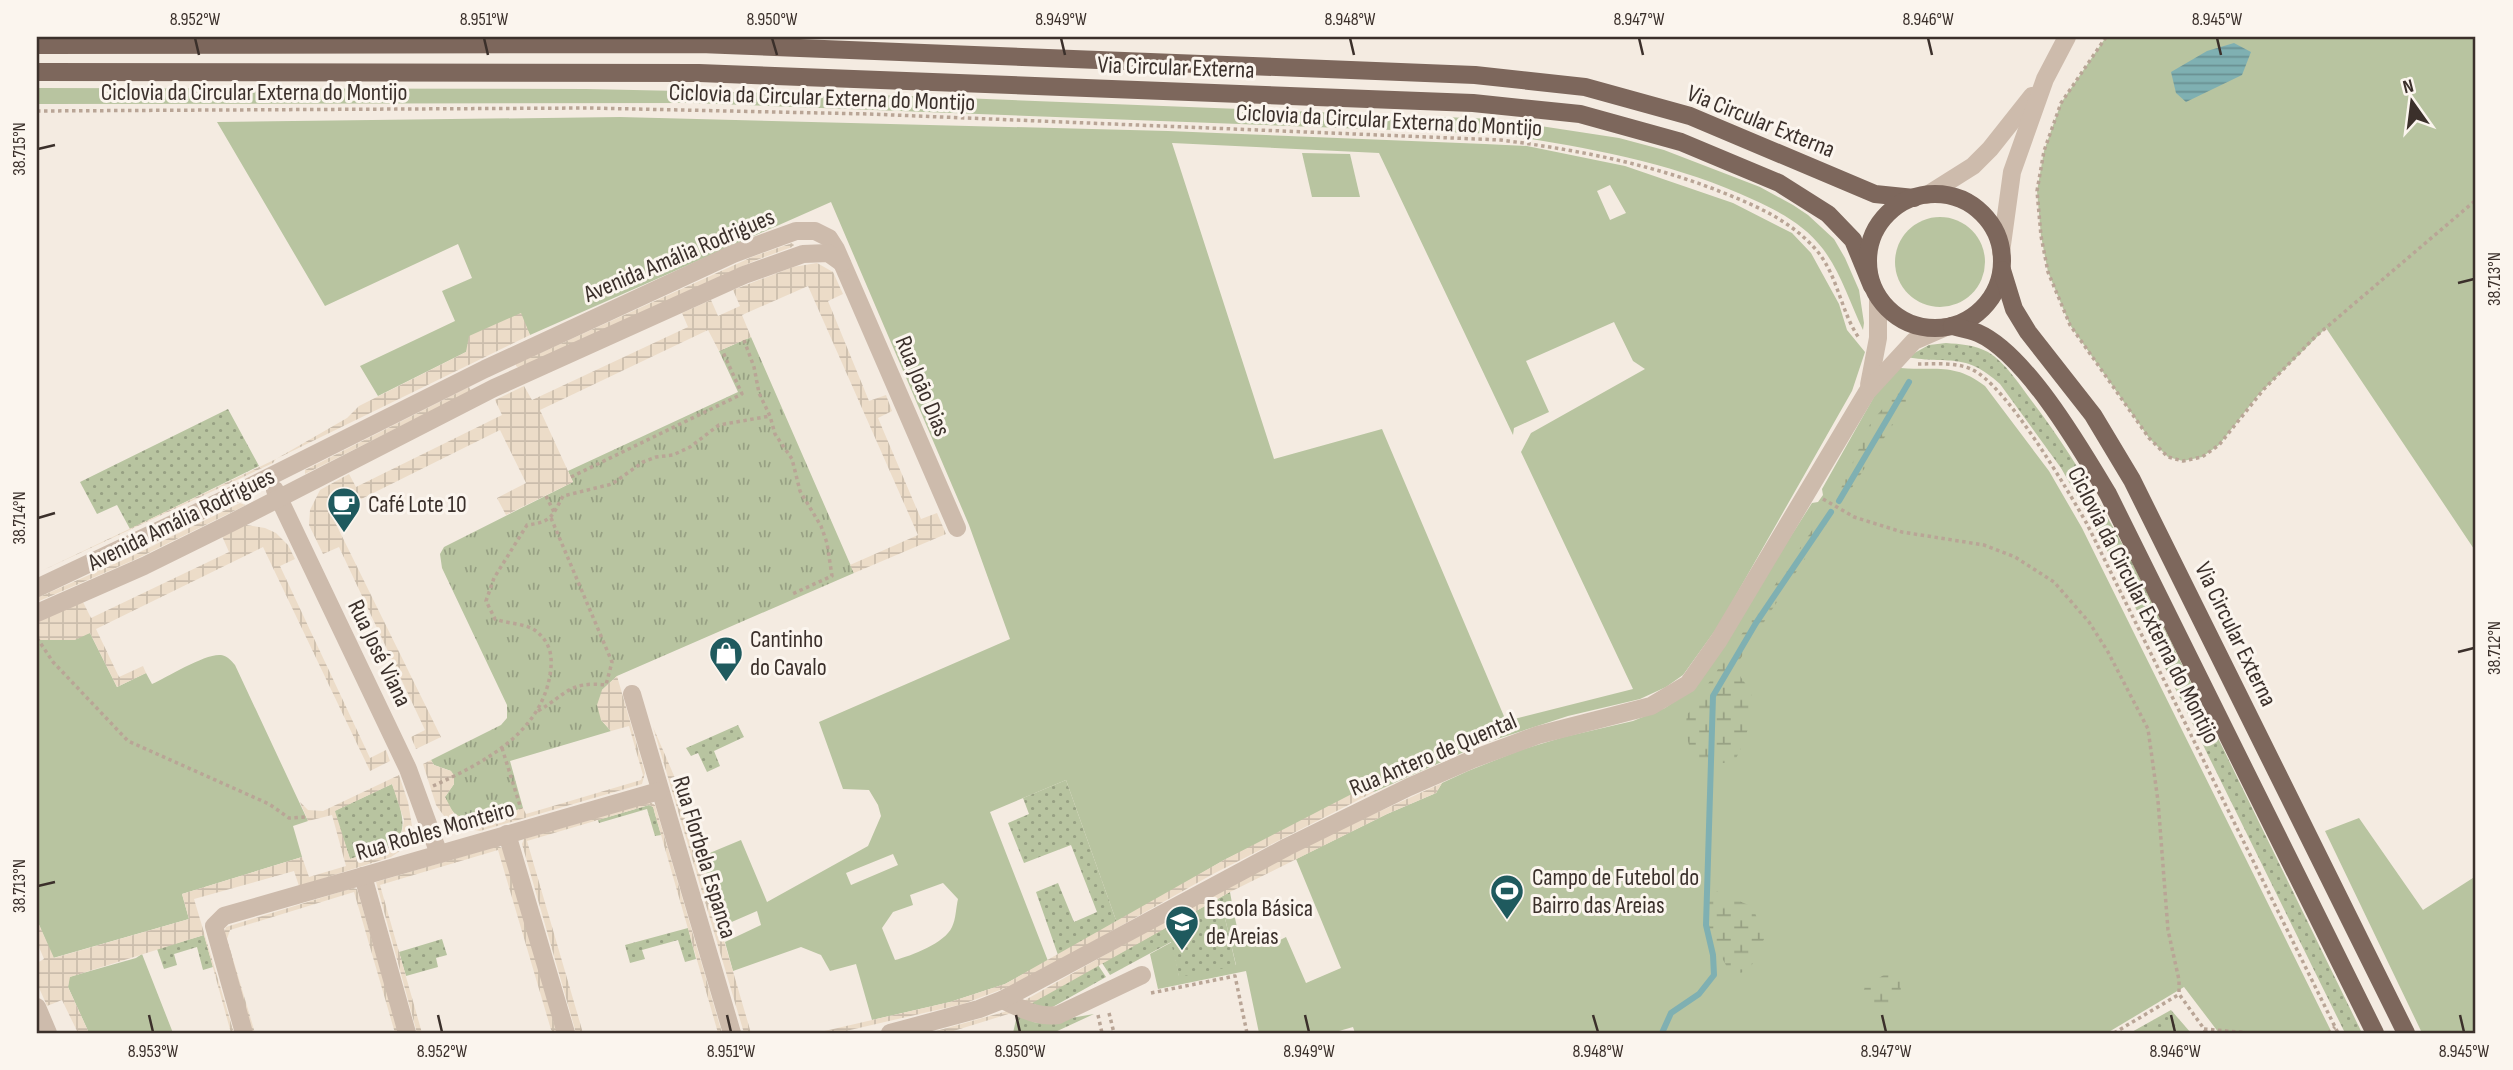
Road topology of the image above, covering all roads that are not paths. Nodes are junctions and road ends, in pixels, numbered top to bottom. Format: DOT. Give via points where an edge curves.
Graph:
graph roads {
  1 [pos="2067,37"];
  2 [pos="37,45"];
  3 [pos="37,72"];
  4 [pos="2045,79"];
  5 [pos="1921,196"];
  6 [pos="2001,261"];
  7 [pos="843,264"];
  8 [pos="1875,292"];
  9 [pos="1949,327"];
  10 [pos="485,369"];
  11 [pos="494,388"];
  12 [pos="1867,392"];
  13 [pos="269,477"];
  14 [pos="279,499"];
  15 [pos="957,528"];
  16 [pos="37,588"];
  17 [pos="37,613"];
  18 [pos="632,694"];
  19 [pos="659,791"];
  20 [pos="507,834"];
  21 [pos="439,853"];
  22 [pos="363,876"];
  23 [pos="1142,975"];
  24 [pos="1002,1000"];
  25 [pos="37,1007"];
  26 [pos="48,1033"];
  27 [pos="244,1033"];
  28 [pos="407,1033"];
  29 [pos="566,1033"];
  30 [pos="732,1033"];
  31 [pos="893,1033"];
  32 [pos="2375,1033"];
  33 [pos="2406,1033"];
  1 -- 4 [label="street"];
  2 -- 5 [label="main road, Via Circular Externa" via="700,44 1475,75 1585,87 1690,116 1875,194"];
  3 -- 8 [label="main road, Via Circular Externa" via="699,73 1473,103 1580,114 1681,142 1779,183 1828,214 1853,240"];
  4 -- 5 [label="street" via="1973,166"];
  4 -- 6 [label="street" via="2012,172"];
  5 -- 6 [label="main road" via="1948,196 1984,215 1996,232"];
  5 -- 8 [label="main road" via="1895,208 1870,243 1868,265"];
  6 -- 9 [label="main road" via="1996,289 1985,305"];
  6 -- 33 [label="main road, Via Circular Externa" via="2014,309 2093,415 2132,480"];
  7 -- 10 [label="street, Avenida Amália Rodrigues" via="829,238 815,231 796,232 733,254"];
  7 -- 11 [label="street, Avenida Amália Rodrigues" via="828,253 787,259"];
  7 -- 15 [label="street, Rua João Dias"];
  8 -- 9 [label="main road" via="1907,323"];
  8 -- 12 [label="street, Rua Antero de Quental" via="1878,338"];
  9 -- 12 [label="street, Rua Antero de Quental" via="1914,341"];
  9 -- 32 [label="main road" via="1978,333 1996,344 2070,431 2108,494"];
  10 -- 11 [label="street"];
  10 -- 13 [label="street, Avenida Amália Rodrigues"];
  11 -- 14 [label="street, Avenida Amália Rodrigues"];
  12 -- 24 [label="street, Rua Antero de Quental" via="1688,684 1651,706 1538,735 1409,787"];
  13 -- 14 [label="street, Rua José Viana"];
  13 -- 16 [label="street, Avenida Amália Rodrigues"];
  14 -- 17 [label="street, Avenida Amália Rodrigues"];
  14 -- 21 [label="street, Rua José Viana" via="418,793"];
  18 -- 19 [label="street, Rua Florbela Espanca"];
  19 -- 20 [label="street, Rua Robles Monteiro"];
  19 -- 30 [label="street, Rua Florbela Espanca"];
  20 -- 21 [label="street, Rua Robles Monteiro"];
  20 -- 29 [label="street"];
  21 -- 22 [label="street, Rua Robles Monteiro"];
  22 -- 27 [label="street, Rua Robles Monteiro" via="224,916 214,926"];
  22 -- 28 [label="street"];
  23 -- 24 [label="street" via="1058,1015 1037,1015"];
  24 -- 31 [label="street, Rua Antero de Quental"];
  25 -- 26 [label="street"];
}
